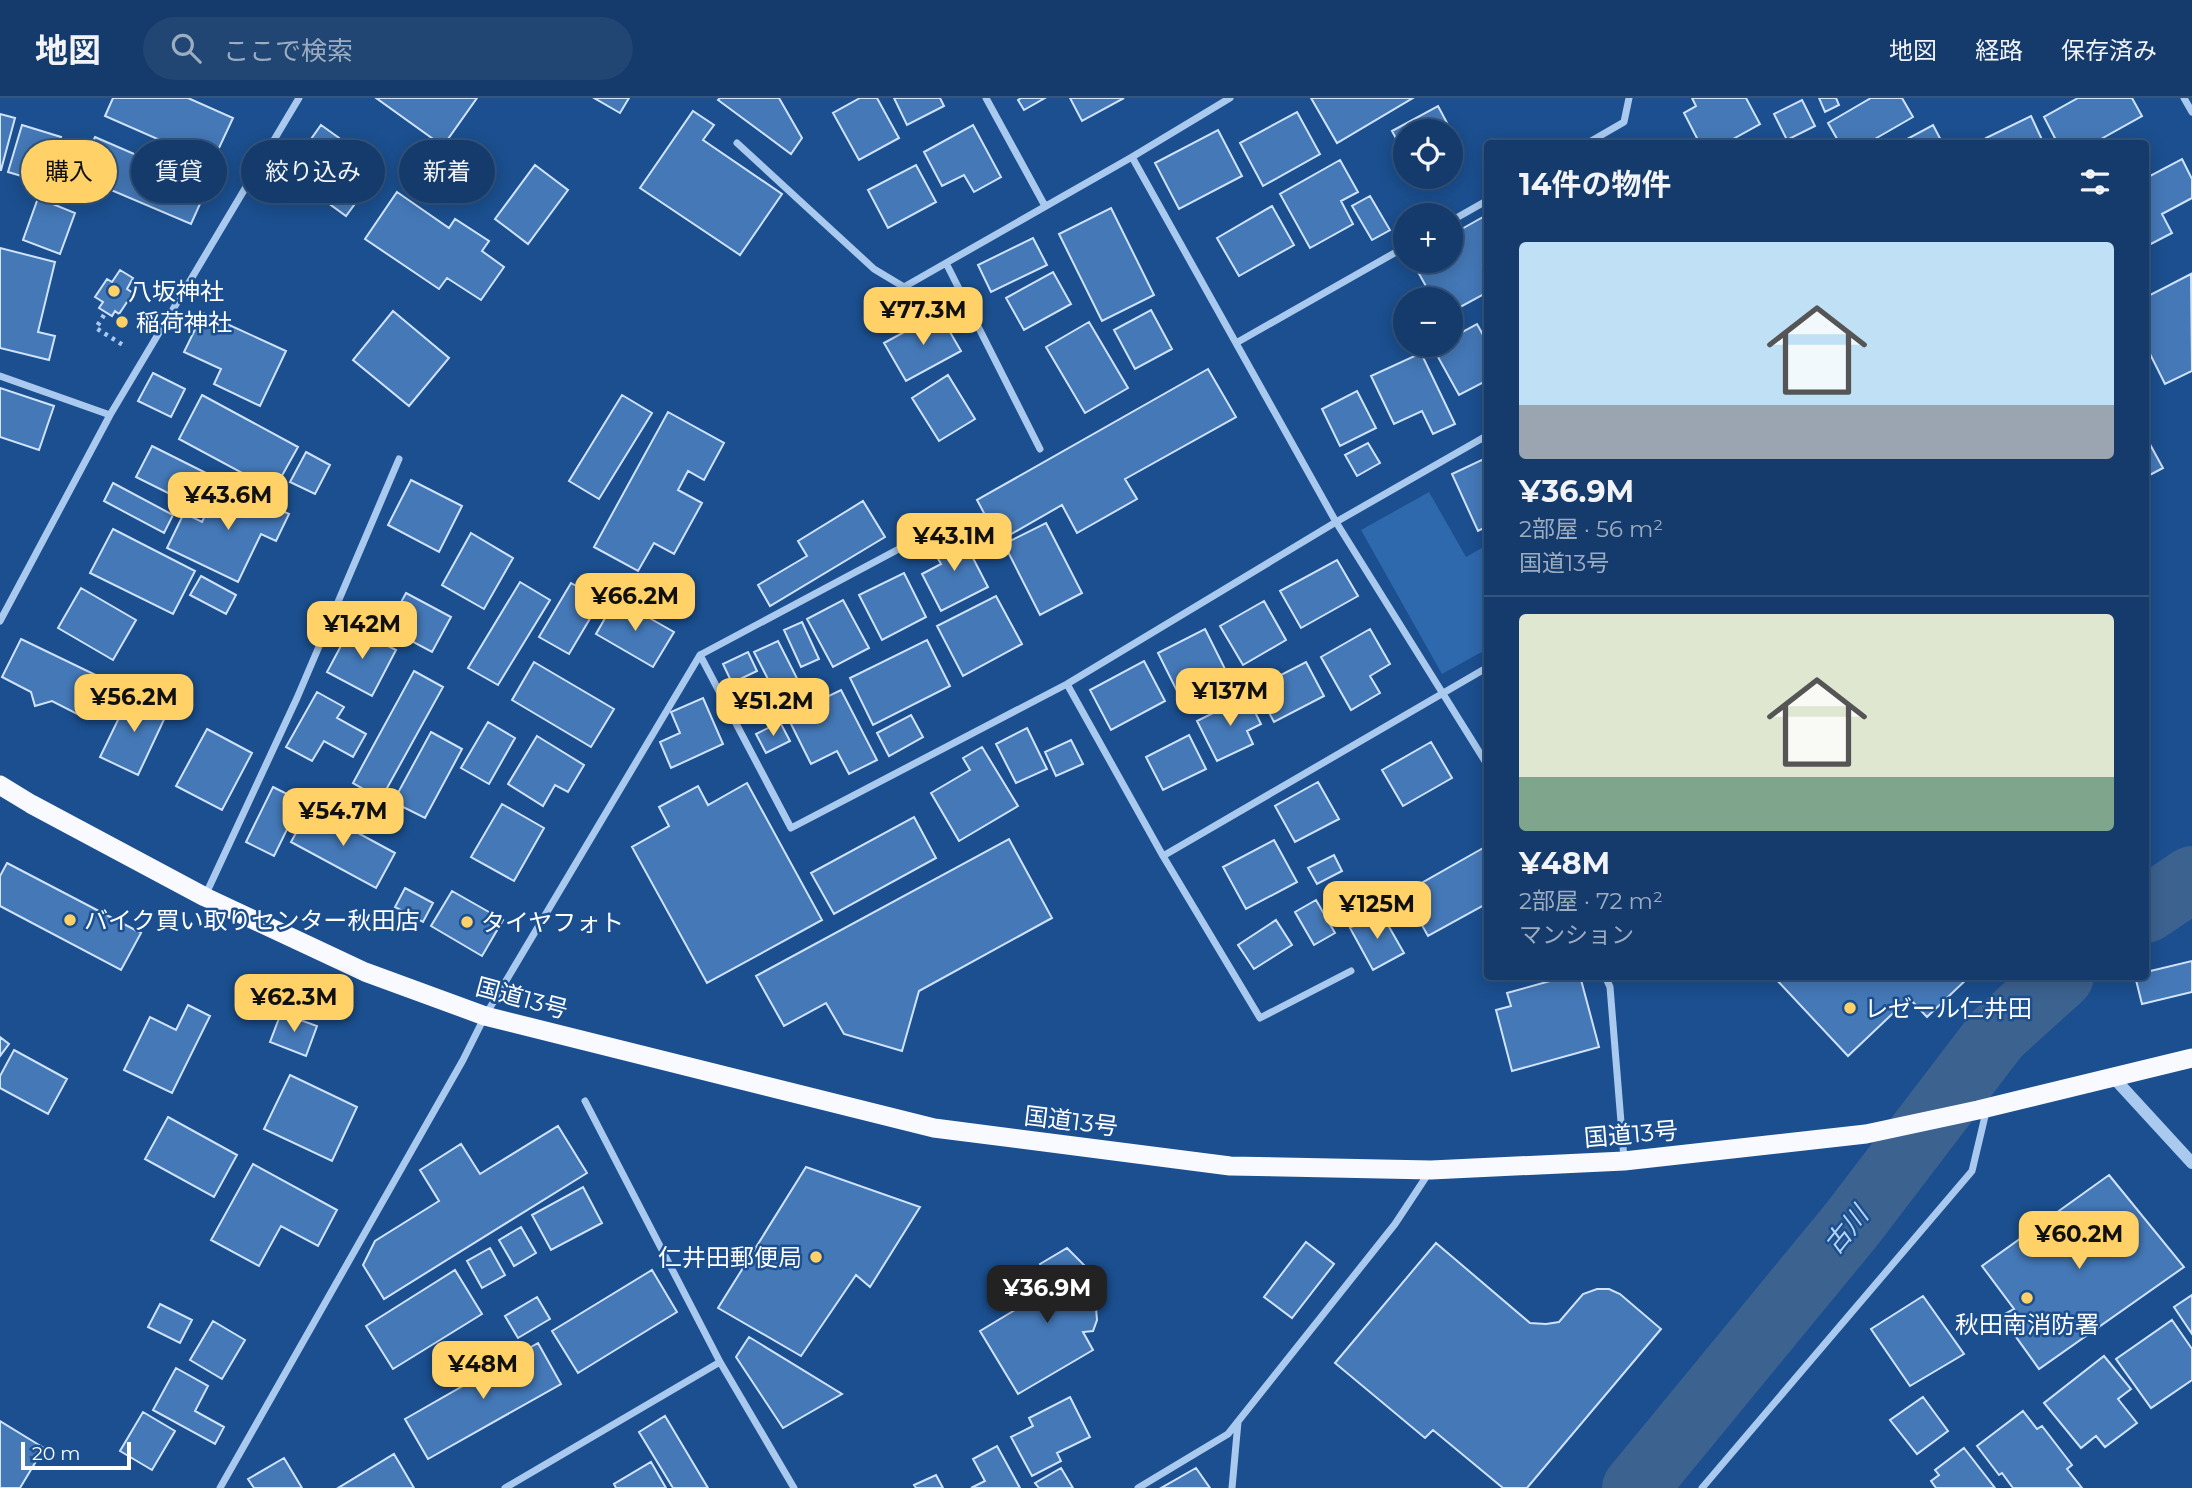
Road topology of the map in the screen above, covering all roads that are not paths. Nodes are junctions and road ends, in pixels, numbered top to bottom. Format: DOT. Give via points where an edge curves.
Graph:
graph roads {
  1 [pos="299,98"];
  2 [pos="986,98"];
  3 [pos="1230,98"];
  4 [pos="1629,98"];
  5 [pos="2184,98"];
  6 [pos="2192,112"];
  7 [pos="1593,140"];
  8 [pos="737,143"];
  9 [pos="1132,157"];
  10 [pos="1484,202"];
  11 [pos="1045,206"];
  12 [pos="1463,214"];
  13 [pos="1393,254"];
  14 [pos="946,263"];
  15 [pos="1236,343"];
  16 [pos="0,376"];
  17 [pos="110,415"];
  18 [pos="1484,437"];
  19 [pos="1040,449"];
  20 [pos="398,459"];
  21 [pos="955,519"];
  22 [pos="1336,522"];
  23 [pos="0,621"];
  24 [pos="700,655"];
  25 [pos="1484,669"];
  26 [pos="1067,684"];
  27 [pos="1441,693"];
  28 [pos="1484,760"];
  29 [pos="0,785"];
  30 [pos="1163,856"];
  31 [pos="205,897"];
  32 [pos="1351,971"];
  33 [pos="1607,980"];
  34 [pos="485,1016"];
  35 [pos="2192,1058"];
  36 [pos="2113,1077"];
  37 [pos="585,1101"];
  38 [pos="1982,1109"];
  39 [pos="1624,1161"];
  40 [pos="2192,1163"];
  41 [pos="1431,1170"];
  42 [pos="720,1362"];
  43 [pos="1238,1422"];
  44 [pos="220,1488"];
  45 [pos="505,1488"];
  46 [pos="794,1488"];
  47 [pos="1138,1488"];
  48 [pos="1232,1488"];
  49 [pos="1702,1488"];
  1 -- 17 [label="street"];
  2 -- 11 [label="street"];
  3 -- 9 [label="street"];
  4 -- 7 [label="street" via="1624,122"];
  5 -- 6 [label="street"];
  8 -- 14 [label="street" via="874,269 904,287"];
  9 -- 11 [label="street"];
  9 -- 15 [label="street"];
  10 -- 12 [label="street"];
  11 -- 14 [label="street"];
  13 -- 15 [label="street"];
  14 -- 19 [label="street"];
  15 -- 22 [label="street"];
  16 -- 17 [label="street"];
  17 -- 23 [label="street"];
  18 -- 22 [label="street"];
  20 -- 31 [label="street" via="297,698"];
  21 -- 24 [label="street"];
  22 -- 26 [label="street"];
  22 -- 27 [label="street"];
  24 -- 26 [label="street" via="791,828"];
  24 -- 34 [label="street"];
  25 -- 27 [label="street"];
  26 -- 30 [label="street"];
  27 -- 28 [label="street"];
  27 -- 30 [label="street"];
  29 -- 31 [label="highway, 国道13号"];
  30 -- 32 [label="street" via="1260,1018"];
  31 -- 34 [label="highway, 国道13号" via="365,972"];
  33 -- 39 [label="street"];
  34 -- 41 [label="highway, 国道13号" via="934,1128 1230,1166"];
  34 -- 44 [label="street"];
  35 -- 36 [label="highway, 国道13号"];
  36 -- 38 [label="highway, 国道13号"];
  36 -- 40 [label="street"];
  37 -- 42 [label="street"];
  38 -- 39 [label="highway, 国道13号" via="1866,1134"];
  38 -- 49 [label="street" via="1972,1171"];
  39 -- 41 [label="highway, 国道13号"];
  41 -- 43 [label="street" via="1395,1224"];
  42 -- 45 [label="street"];
  42 -- 46 [label="street"];
  43 -- 47 [label="street" via="1228,1434"];
  43 -- 48 [label="street"];
}
